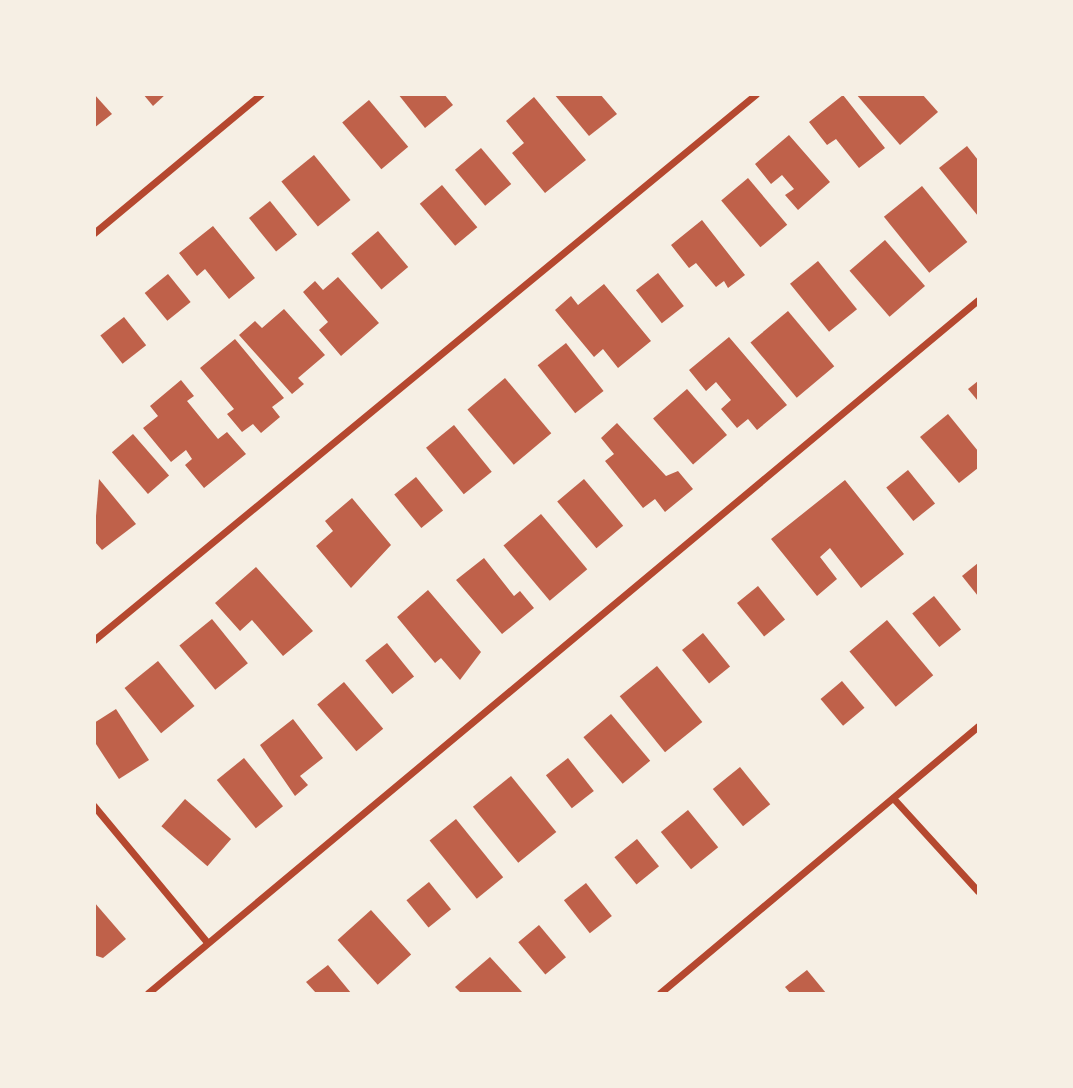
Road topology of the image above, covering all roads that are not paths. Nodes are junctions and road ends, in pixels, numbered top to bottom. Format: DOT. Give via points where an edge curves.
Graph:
graph roads {
  1 [pos="261,94"];
  2 [pos="757,94"];
  3 [pos="94,233"];
  4 [pos="978,300"];
  5 [pos="94,640"];
  6 [pos="978,726"];
  7 [pos="893,797"];
  8 [pos="94,806"];
  9 [pos="978,891"];
  10 [pos="207,942"];
  11 [pos="148,993"];
  12 [pos="660,993"];
  1 -- 3 [label="street"];
  2 -- 5 [label="street"];
  4 -- 10 [label="street"];
  6 -- 7 [label="street"];
  7 -- 9 [label="street"];
  7 -- 12 [label="street"];
  8 -- 10 [label="street"];
  10 -- 11 [label="street"];
}
